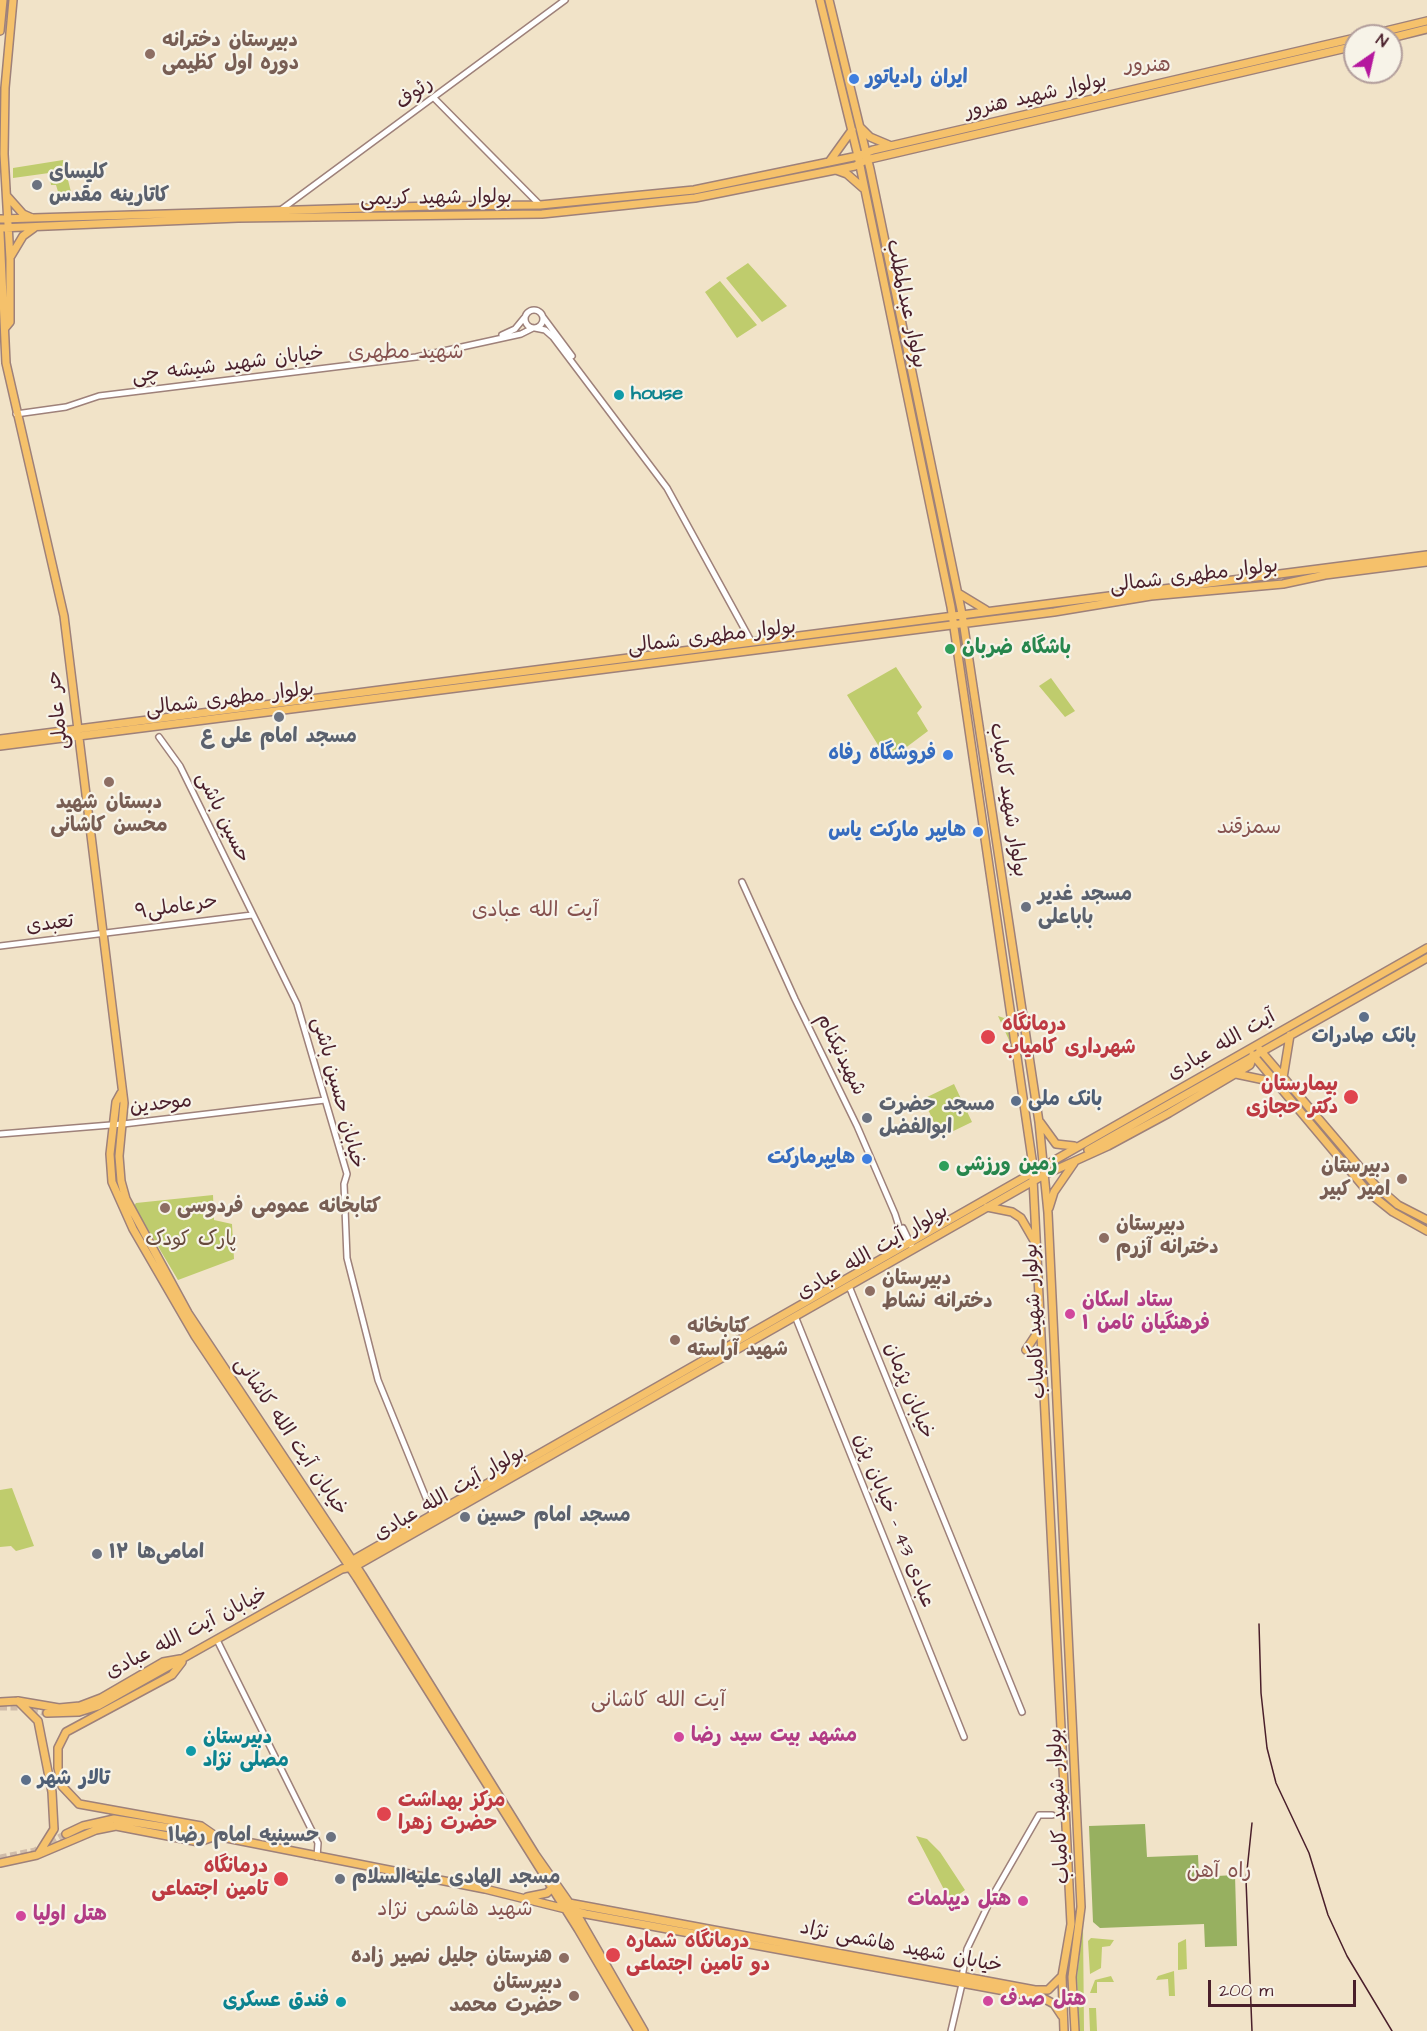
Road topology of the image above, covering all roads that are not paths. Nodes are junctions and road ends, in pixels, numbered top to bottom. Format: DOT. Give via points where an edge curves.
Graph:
graph roads {
  1 [pos="3,0"];
  2 [pos="13,0"];
  3 [pos="565,0"];
  4 [pos="820,0"];
  5 [pos="829,0"];
  6 [pos="1426,22"];
  7 [pos="1403,27"];
  8 [pos="0,31"];
  9 [pos="1403,33"];
  10 [pos="1343,41"];
  11 [pos="1343,49"];
  12 [pos="435,98"];
  13 [pos="1066,106"];
  14 [pos="1068,115"];
  15 [pos="856,128"];
  16 [pos="895,146"];
  17 [pos="861,154"];
  18 [pos="829,162"];
  19 [pos="863,162"];
  20 [pos="836,170"];
  21 [pos="865,190"];
  22 [pos="6,194"];
  23 [pos="540,205"];
  24 [pos="282,210"];
  25 [pos="238,214"];
  26 [pos="4,219"];
  27 [pos="34,219"];
  28 [pos="4,228"];
  29 [pos="34,228"];
  30 [pos="0,233"];
  31 [pos="1,247"];
  32 [pos="10,259"];
  33 [pos="543,317"];
  34 [pos="524,318"];
  35 [pos="5,328"];
  36 [pos="534,328"];
  37 [pos="480,342"];
  38 [pos="587,380"];
  39 [pos="16,414"];
  40 [pos="1427,555"];
  41 [pos="1427,562"];
  42 [pos="958,593"];
  43 [pos="989,610"];
  44 [pos="962,614"];
  45 [pos="953,615"];
  46 [pos="964,622"];
  47 [pos="954,624"];
  48 [pos="846,629"];
  49 [pos="848,637"];
  50 [pos="751,641"];
  51 [pos="692,653"];
  52 [pos="976,709"];
  53 [pos="967,710"];
  54 [pos="78,732"];
  55 [pos="159,737"];
  56 [pos="0,739"];
  57 [pos="0,746"];
  58 [pos="742,882"];
  59 [pos="252,915"];
  60 [pos="103,933"];
  61 [pos="0,946"];
  62 [pos="1427,948"];
  63 [pos="1427,958"];
  64 [pos="297,1004"];
  65 [pos="1290,1035"];
  66 [pos="1253,1047"];
  67 [pos="1263,1052"];
  68 [pos="1253,1056"];
  69 [pos="1236,1074"];
  70 [pos="1283,1078"];
  71 [pos="1274,1082"];
  72 [pos="121,1093"];
  73 [pos="325,1100"];
  74 [pos="1039,1122"];
  75 [pos="123,1124"];
  76 [pos="114,1125"];
  77 [pos="0,1134"];
  78 [pos="1080,1146"];
  79 [pos="1092,1148"];
  80 [pos="1077,1160"];
  81 [pos="1043,1166"];
  82 [pos="1033,1172"];
  83 [pos="1044,1175"];
  84 [pos="1034,1181"];
  85 [pos="126,1199"];
  86 [pos="987,1207"];
  87 [pos="1047,1213"];
  88 [pos="895,1214"];
  89 [pos="1427,1220"];
  90 [pos="1427,1231"];
  91 [pos="911,1246"];
  92 [pos="1038,1247"];
  93 [pos="883,1257"];
  94 [pos="849,1286"];
  95 [pos="795,1316"];
  96 [pos="1039,1330"];
  97 [pos="199,1335"];
  98 [pos="1026,1350"];
  99 [pos="433,1515"];
  100 [pos="1065,1553"];
  101 [pos="1052,1555"];
  102 [pos="352,1564"];
  103 [pos="217,1640"];
  104 [pos="185,1658"];
  105 [pos="18,1701"];
  106 [pos="0,1702"];
  107 [pos="1022,1712"];
  108 [pos="47,1713"];
  109 [pos="964,1737"];
  110 [pos="1052,1815"];
  111 [pos="66,1834"];
  112 [pos="216,1836"];
  113 [pos="37,1855"];
  114 [pos="533,1856"];
  115 [pos="317,1857"];
  116 [pos="0,1863"];
  117 [pos="556,1889"];
  118 [pos="520,1898"];
  119 [pos="566,1905"];
  120 [pos="575,1911"];
  121 [pos="586,1914"];
  122 [pos="581,1922"];
  123 [pos="1062,1976"];
  124 [pos="962,1980"];
  125 [pos="1043,1994"];
  126 [pos="1063,2018"];
  127 [pos="638,2031"];
  128 [pos="644,2031"];
  129 [pos="951,2031"];
  130 [pos="1064,2031"];
  131 [pos="1075,2031"];
  1 -- 8 [label="main road"];
  2 -- 22 [label="main road, حر عاملی" via="5,88"];
  3 -- 12 [label="street, رئوف"];
  4 -- 15 [label="main road, بولوار عبدالمطلب"];
  5 -- 15 [label="main road, بولوار عبدالمطلب"];
  6 -- 7 [label="main road"];
  6 -- 9 [label="main road"];
  10 -- 13 [label="main road, بولوار شهید هنرور"];
  11 -- 14 [label="main road, بولوار شهید هنرور"];
  12 -- 23 [label="street"];
  12 -- 24 [label="street, رئوف"];
  13 -- 14 [label="main road"];
  13 -- 16 [label="main road, بولوار شهید هنرور"];
  14 -- 19 [label="main road, بولوار شهید هنرور"];
  15 -- 16 [label="main road" via="883,144"];
  15 -- 17 [label="main road, بولوار عبدالمطلب"];
  15 -- 18 [label="main road"];
  16 -- 17 [label="main road, بولوار شهید هنرور"];
  17 -- 18 [label="main road, بولوار شهید کریمی"];
  17 -- 19 [label="main road, بولوار عبدالمطلب"];
  18 -- 23 [label="main road, بولوار شهید کریمی" via="694,190"];
  19 -- 20 [label="main road, بولوار شهید کریمی"];
  19 -- 21 [label="main road, بولوار عبدالمطلب"];
  19 -- 42 [label="main road, بولوار عبدالمطلب"];
  20 -- 21 [label="main road"];
  20 -- 25 [label="main road, بولوار شهید کریمی" via="695,198 542,214"];
  21 -- 45 [label="main road, بولوار عبدالمطلب"];
  22 -- 26 [label="main road, حر عاملی"];
  22 -- 27 [label="main road" via="23,214"];
  23 -- 24 [label="main road, بولوار شهید کریمی"];
  24 -- 25 [label="main road, بولوار شهید کریمی"];
  25 -- 27 [label="main road, بولوار شهید کریمی"];
  25 -- 29 [label="main road, بولوار شهید کریمی"];
  26 -- 27 [label="main road, بولوار شهید کریمی"];
  26 -- 28 [label="main road, حر عاملی"];
  28 -- 29 [label="main road, بولوار شهید کریمی"];
  28 -- 32 [label="main road, حر عاملی"];
  29 -- 32 [label="main road" via="15,247"];
  30 -- 31 [label="main road, حر عاملی"];
  31 -- 35 [label="main road, حر عاملی"];
  32 -- 35 [label="main road, حر عاملی" via="10,322"];
  33 -- 34 [label="street" via="532,310"];
  33 -- 36 [label="street" via="542,324"];
  33 -- 38 [label="street"];
  34 -- 36 [label="street" via="526,325"];
  34 -- 37 [label="street, خیابان شهید شیشه چی" via="515,329"];
  35 -- 39 [label="main road, حر عاملی" via="6,363"];
  36 -- 37 [label="street, خیابان شهید شیشه چی"];
  36 -- 38 [label="street" via="549,333"];
  37 -- 39 [label="street, خیابان شهید شیشه چی" via="369,364 99,396 66,407"];
  38 -- 50 [label="street" via="667,489"];
  39 -- 54 [label="main road, حر عاملی" via="64,616"];
  40 -- 43 [label="main road, بولوار مطهری شمالی"];
  41 -- 46 [label="main road, بولوار مطهری شمالی" via="1298,582 1151,596"];
  42 -- 43 [label="main road"];
  42 -- 44 [label="main road, بولوار عبدالمطلب"];
  43 -- 44 [label="main road, بولوار مطهری شمالی"];
  44 -- 45 [label="main road, بولوار مطهری شمالی"];
  44 -- 46 [label="main road, بولوار شهید کامیاب"];
  45 -- 47 [label="main road, بولوار شهید کامیاب"];
  45 -- 48 [label="main road, بولوار مطهری شمالی"];
  46 -- 47 [label="main road, بولوار مطهری شمالی"];
  46 -- 52 [label="main road, بولوار شهید کامیاب"];
  47 -- 49 [label="main road, بولوار مطهری شمالی"];
  47 -- 53 [label="main road, بولوار شهید کامیاب"];
  48 -- 49 [label="main road"];
  48 -- 50 [label="main road, بولوار مطهری شمالی"];
  49 -- 51 [label="main road, بولوار مطهری شمالی"];
  50 -- 51 [label="main road, بولوار مطهری شمالی"];
  51 -- 54 [label="main road, بولوار مطهری شمالی"];
  52 -- 53 [label="main road"];
  52 -- 74 [label="main road, بولوار شهید کامیاب"];
  53 -- 82 [label="main road, بولوار شهید کامیاب"];
  54 -- 56 [label="main road, بولوار مطهری شمالی"];
  54 -- 57 [label="main road, بولوار مطهری شمالی"];
  54 -- 60 [label="main road, حر عاملی"];
  55 -- 59 [label="street, حسین باشی" via="180,765"];
  58 -- 88 [label="street, شهیدنیکنام" via="858,1126"];
  59 -- 60 [label="street, حرعاملی۹"];
  59 -- 64 [label="street, حسین باشی"];
  60 -- 61 [label="street, تعبدی"];
  60 -- 72 [label="main road, حر عاملی"];
  62 -- 66 [label="main road, آیت الله عبادی"];
  63 -- 65 [label="main road, آیت الله عبادی"];
  64 -- 73 [label="street, خیابان حسین باشی"];
  65 -- 67 [label="main road, آیت الله عبادی"];
  65 -- 70 [label="main road"];
  66 -- 67 [label="main road"];
  66 -- 68 [label="main road"];
  66 -- 78 [label="main road, آیت الله عبادی"];
  67 -- 68 [label="main road, آیت الله عبادی"];
  67 -- 70 [label="main road"];
  68 -- 69 [label="main road, بولوار آیت الله عبادی" via="1250,1065"];
  68 -- 71 [label="main road"];
  68 -- 79 [label="main road, آیت الله عبادی"];
  69 -- 71 [label="main road"];
  69 -- 80 [label="main road, بولوار آیت الله عبادی"];
  70 -- 89 [label="main road" via="1375,1185"];
  71 -- 90 [label="main road" via="1368,1192"];
  72 -- 75 [label="main road, حر عاملی"];
  72 -- 76 [label="main road, حر عاملی"];
  73 -- 75 [label="street, موحدین"];
  73 -- 99 [label="street, خیابان حسین باشی" via="347,1174 347,1258 378,1380"];
  74 -- 78 [label="main road" via="1056,1144"];
  74 -- 81 [label="main road, بولوار شهید کامیاب"];
  75 -- 76 [label="street, موحدین"];
  75 -- 85 [label="main road, حر عاملی" via="119,1156"];
  76 -- 77 [label="street, موحدین"];
  76 -- 97 [label="main road, حر عاملی" via="110,1154 114,1188 133,1229"];
  78 -- 81 [label="main road, آیت الله عبادی"];
  79 -- 80 [label="main road"];
  79 -- 83 [label="main road, آیت الله عبادی"];
  80 -- 83 [label="main road, بولوار آیت الله عبادی"];
  80 -- 87 [label="main road" via="1054,1192"];
  81 -- 82 [label="main road, آیت الله عبادی"];
  81 -- 83 [label="main road, بولوار شهید کامیاب"];
  82 -- 84 [label="main road, بولوار شهید کامیاب"];
  82 -- 91 [label="main road, بولوار آیت الله عبادی"];
  83 -- 84 [label="main road, بولوار آیت الله عبادی"];
  83 -- 87 [label="main road, بولوار شهید کامیاب"];
  84 -- 86 [label="main road, بولوار آیت الله عبادی"];
  84 -- 92 [label="main road, بولوار شهید کامیاب"];
  85 -- 97 [label="main road, خیابان آیت الله کاشانی"];
  86 -- 91 [label="main road, بولوار آیت الله عبادی"];
  86 -- 92 [label="main road" via="1021,1218"];
  87 -- 100 [label="main road, بولوار شهید کامیاب"];
  88 -- 91 [label="street"];
  88 -- 93 [label="street" via="902,1240"];
  91 -- 93 [label="main road, بولوار آیت الله عبادی"];
  91 -- 94 [label="main road, بولوار آیت الله عبادی"];
  92 -- 96 [label="main road, بولوار شهید کامیاب"];
  93 -- 99 [label="main road, بولوار آیت الله عبادی"];
  94 -- 95 [label="main road, بولوار آیت الله عبادی"];
  94 -- 107 [label="street, خیابان پژمان"];
  95 -- 102 [label="main road, بولوار آیت الله عبادی"];
  95 -- 109 [label="street, عبادی 43 - خیابان پژن"];
  96 -- 98 [label="main road"];
  96 -- 101 [label="main road, بولوار شهید کامیاب"];
  97 -- 102 [label="main road, خیابان آیت الله کاشانی"];
  99 -- 102 [label="main road, بولوار آیت الله عبادی"];
  100 -- 101 [label="main road"];
  100 -- 131 [label="main road, بولوار شهید کامیاب" via="1081,1907 1072,1977"];
  101 -- 123 [label="main road, بولوار شهید کامیاب" via="1071,1924"];
  102 -- 103 [label="main road, خیابان آیت الله عبادی"];
  102 -- 114 [label="main road, خیابان آیت الله کاشانی"];
  103 -- 104 [label="main road, خیابان آیت الله عبادی"];
  103 -- 115 [label="street" via="318,1843"];
  104 -- 105 [label="main road, خیابان آیت الله عبادی" via="164,1662 80,1706 59,1708"];
  104 -- 108 [label="main road, خیابان آیت الله عبادی" via="98,1706"];
  104 -- 112 [label="main road" via="172,1675 66,1732 58,1748 58,1768 62,1786 79,1804 201,1826"];
  105 -- 106 [label="main road, خیابان آیت الله عبادی"];
  105 -- 113 [label="main road" via="38,1721 52,1792 54,1828"];
  110 -- 124 [label="street" via="1039,1815 993,1894 968,1949"];
  111 -- 112 [label="main road" via="114,1819"];
  112 -- 113 [label="main road" via="199,1842 116,1826 96,1830"];
  112 -- 115 [label="main road"];
  113 -- 116 [label="main road"];
  114 -- 117 [label="main road, خیابان آیت الله کاشانی"];
  114 -- 117 [label="main road, خیابان آیت الله کاشانی"];
  115 -- 118 [label="main road"];
  117 -- 118 [label="main road"];
  117 -- 119 [label="main road, خیابان آیت الله کاشانی"];
  118 -- 119 [label="main road"];
  119 -- 120 [label="main road"];
  119 -- 124 [label="main road, خیابان شهید هاشمی نژاد"];
  119 -- 127 [label="main road, خیابان آیت الله کاشانی"];
  120 -- 121 [label="main road, خیابان شهید هاشمی نژاد"];
  120 -- 122 [label="main road"];
  121 -- 122 [label="main road" via="580,1917"];
  121 -- 124 [label="main road, خیابان شهید هاشمی نژاد"];
  122 -- 128 [label="main road"];
  123 -- 125 [label="main road"];
  123 -- 126 [label="main road, بولوار شهید کامیاب"];
  124 -- 125 [label="main road, خیابان شهید هاشمی نژاد"];
  124 -- 129 [label="street"];
  125 -- 126 [label="main road"];
  126 -- 130 [label="main road, بولوار شهید کامیاب"];
}
